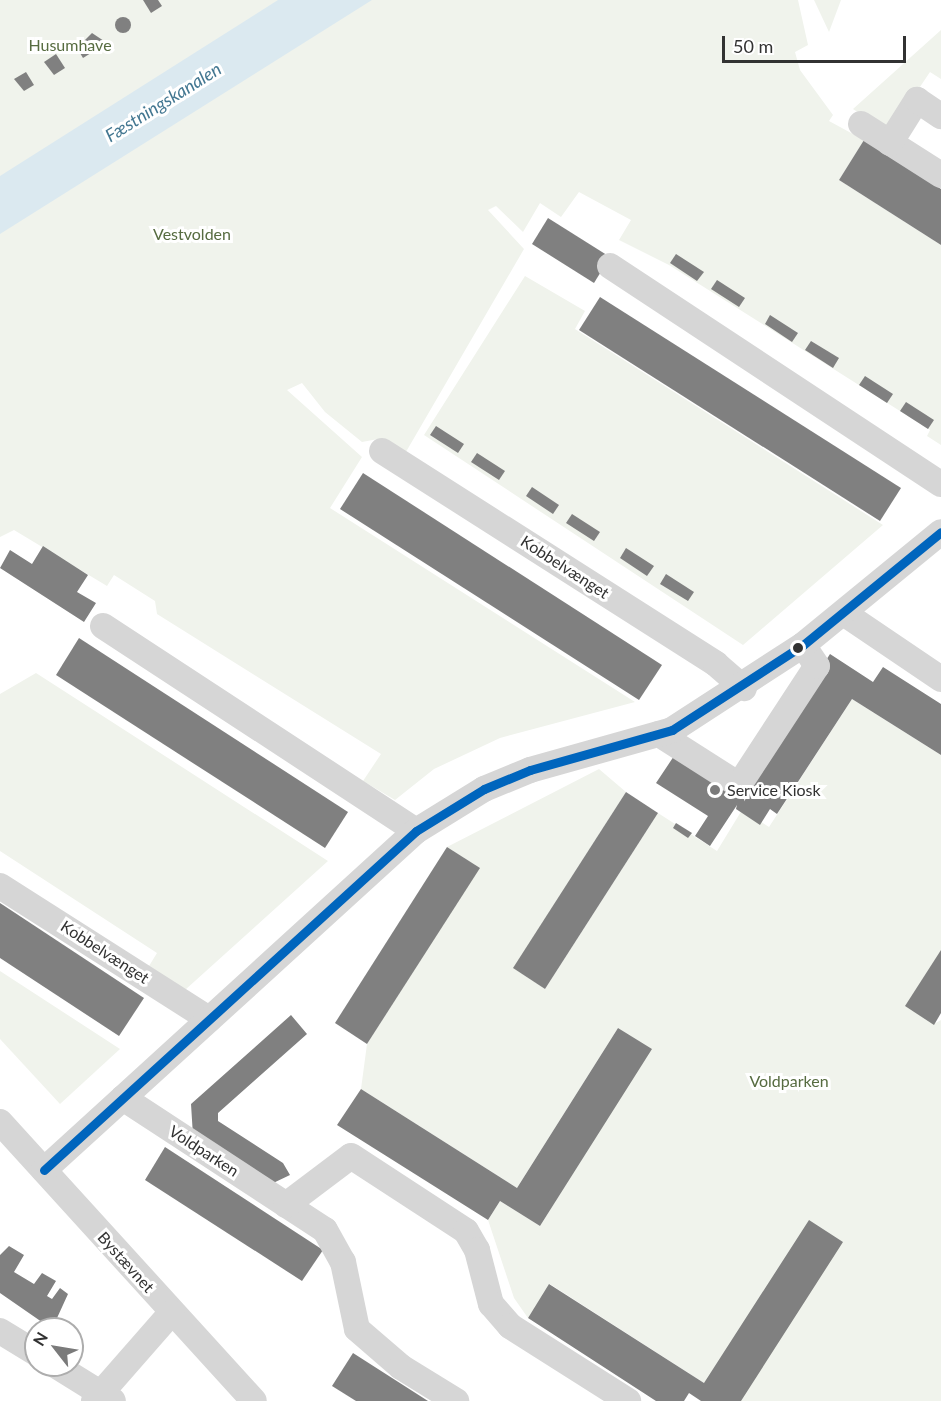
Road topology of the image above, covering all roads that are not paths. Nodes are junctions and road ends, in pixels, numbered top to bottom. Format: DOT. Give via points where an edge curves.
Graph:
graph roads {
  1 [pos="941,116"];
  2 [pos="861,124"];
  3 [pos="890,143"];
  4 [pos="941,175"];
  5 [pos="610,266"];
  6 [pos="382,451"];
  7 [pos="941,484"];
  8 [pos="941,532"];
  9 [pos="845,614"];
  10 [pos="103,626"];
  11 [pos="803,645"];
  12 [pos="941,679"];
  13 [pos="744,688"];
  14 [pos="659,734"];
  15 [pos="416,831"];
  16 [pos="0,886"];
  17 [pos="209,1019"];
  18 [pos="123,1098"];
  19 [pos="0,1122"];
  20 [pos="44,1170"];
  21 [pos="286,1204"];
  22 [pos="171,1313"];
  23 [pos="0,1331"];
  24 [pos="24,1346"];
  25 [pos="72,1377"];
  26 [pos="102,1398"];
  27 [pos="254,1401"];
  28 [pos="456,1401"];
  29 [pos="628,1401"];
  1 -- 3 [label="street" via="917,100"];
  2 -- 3 [label="street"];
  3 -- 4 [label="street"];
  5 -- 7 [label="street"];
  6 -- 13 [label="street, Kobbelvænget" via="716,664"];
  8 -- 9 [label="street"];
  9 -- 11 [label="street"];
  9 -- 12 [label="street"];
  10 -- 15 [label="street"];
  11 -- 13 [label="street"];
  11 -- 14 [label="street" via="817,666 739,785"];
  13 -- 14 [label="street"];
  14 -- 15 [label="street" via="511,778"];
  15 -- 17 [label="street"];
  16 -- 17 [label="street, Kobbelvænget"];
  17 -- 18 [label="street"];
  18 -- 20 [label="street"];
  18 -- 21 [label="street, Voldparken"];
  19 -- 20 [label="street, Bystævnet"];
  20 -- 22 [label="street, Bystævnet"];
  21 -- 28 [label="street, Voldparken" via="334,1243 357,1329 367,1341"];
  21 -- 29 [label="street" via="351,1156 466,1231 477,1250 491,1304 510,1326"];
  22 -- 26 [label="street"];
  22 -- 27 [label="street, Bystævnet"];
  23 -- 24 [label="street"];
  25 -- 26 [label="street"];
}
